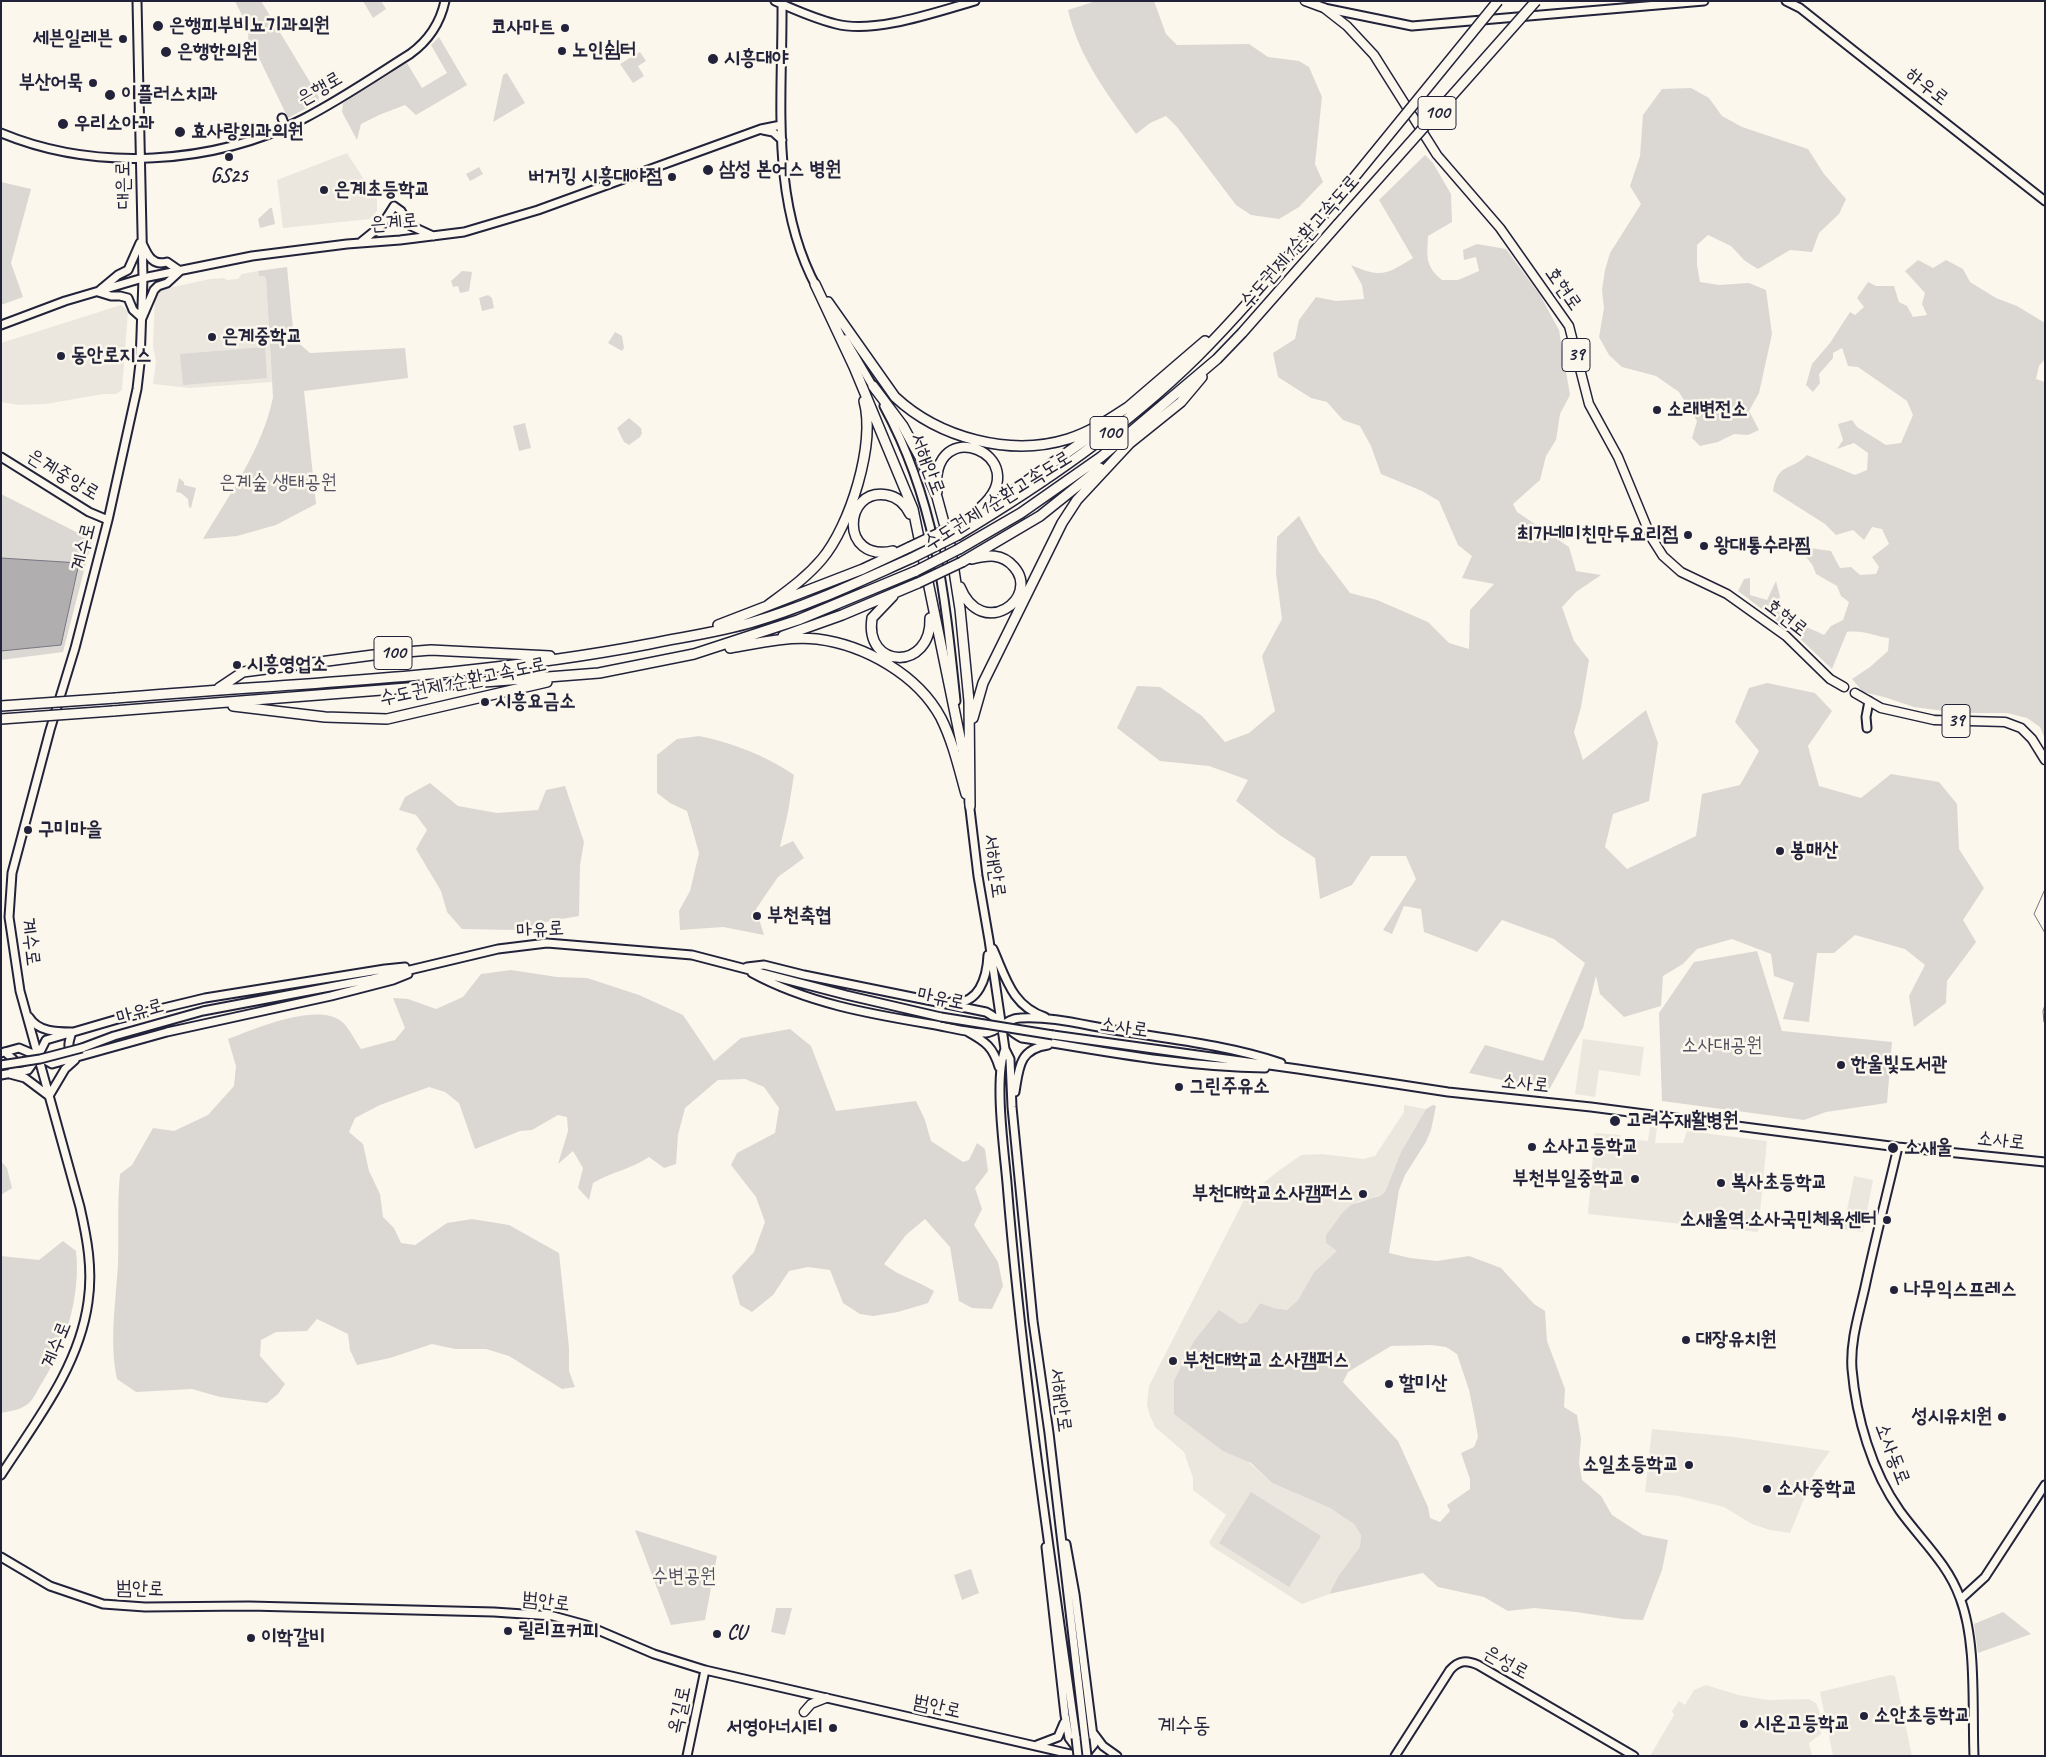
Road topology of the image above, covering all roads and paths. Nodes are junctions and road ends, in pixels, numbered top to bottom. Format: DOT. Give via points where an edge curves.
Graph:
graph roads {
  1 [pos="137,1"];
  2 [pos="445,1"];
  3 [pos="975,1"];
  4 [pos="1305,1"];
  5 [pos="1498,1"];
  6 [pos="1536,1"];
  7 [pos="1704,1"];
  8 [pos="1786,1"];
  9 [pos="780,2"];
  10 [pos="1324,8"];
  11 [pos="282,118"];
  12 [pos="781,125"];
  13 [pos="285,126"];
  14 [pos="761,129"];
  15 [pos="1,133"];
  16 [pos="782,140"];
  17 [pos="139,158"];
  18 [pos="2045,202"];
  19 [pos="433,236"];
  20 [pos="142,240"];
  21 [pos="360,242"];
  22 [pos="180,271"];
  23 [pos="143,278"];
  24 [pos="815,284"];
  25 [pos="98,292"];
  26 [pos="1242,309"];
  27 [pos="142,318"];
  28 [pos="1,325"];
  29 [pos="1217,359"];
  30 [pos="854,367"];
  31 [pos="873,386"];
  32 [pos="1131,405"];
  33 [pos="1130,443"];
  34 [pos="1,457"];
  35 [pos="937,497"];
  36 [pos="108,520"];
  37 [pos="959,523"];
  38 [pos="917,530"];
  39 [pos="910,547"];
  40 [pos="962,562"];
  41 [pos="955,575"];
  42 [pos="897,592"];
  43 [pos="929,593"];
  44 [pos="767,606"];
  45 [pos="694,635"];
  46 [pos="749,644"];
  47 [pos="694,654"];
  48 [pos="575,657"];
  49 [pos="569,677"];
  50 [pos="1844,687"];
  51 [pos="218,689"];
  52 [pos="1855,693"];
  53 [pos="1869,701"];
  54 [pos="215,704"];
  55 [pos="1,706"];
  56 [pos="1,719"];
  57 [pos="1867,728"];
  58 [pos="962,747"];
  59 [pos="968,760"];
  60 [pos="2045,760"];
  61 [pos="970,806"];
  62 [pos="989,940"];
  63 [pos="428,965"];
  64 [pos="741,967"];
  65 [pos="919,998"];
  66 [pos="26,1012"];
  67 [pos="1060,1021"];
  68 [pos="1002,1026"];
  69 [pos="963,1030"];
  70 [pos="72,1032"];
  71 [pos="1056,1044"];
  72 [pos="1005,1048"];
  73 [pos="3,1052"];
  74 [pos="38,1056"];
  75 [pos="79,1057"];
  76 [pos="1,1065"];
  77 [pos="1298,1069"];
  78 [pos="10,1074"];
  79 [pos="1000,1074"];
  80 [pos="1,1075"];
  81 [pos="49,1096"];
  82 [pos="1012,1107"];
  83 [pos="1898,1147"];
  84 [pos="2045,1162"];
  85 [pos="1,1474"];
  86 [pos="2045,1485"];
  87 [pos="1057,1504"];
  88 [pos="1044,1505"];
  89 [pos="1,1556"];
  90 [pos="1961,1599"];
  91 [pos="705,1670"];
  92 [pos="826,1698"];
  93 [pos="804,1712"];
  94 [pos="1065,1715"];
  95 [pos="1093,1732"];
  96 [pos="1032,1746"];
  97 [pos="687,1756"];
  98 [pos="1049,1756"];
  99 [pos="1078,1756"];
  100 [pos="1085,1756"];
  101 [pos="1117,1756"];
  102 [pos="1396,1756"];
  103 [pos="1634,1756"];
  104 [pos="1974,1756"];
  1 -- 17 [label="street, 대은로"];
  2 -- 13 [label="street, 은행로" via="438,24 415,50 309,115"];
  3 -- 9 [label="street" via="890,24 866,26 838,25"];
  4 -- 10 [label="main road, 호현로 / 39"];
  5 -- 26 [label="highway, 수도권제1순환고속도로 / 100, bridge" via="1326,212"];
  6 -- 29 [label="highway, 수도권제1순환고속도로 / 100, bridge"];
  7 -- 10 [label="street" via="1412,26"];
  8 -- 18 [label="street, 하우로" via="1800,8"];
  9 -- 12 [label="street, 서해안로"];
  10 -- 50 [label="main road, 호현로 / 39" via="1348,26 1374,55 1437,155 1500,228 1569,326 1589,404 1618,457 1651,537 1663,556 1681,572 1727,594 1786,636 1830,679"];
  11 -- 13 [label="street"];
  12 -- 14 [label="street, 은계로"];
  12 -- 16 [label="street, 서해안로"];
  13 -- 17 [label="street, 은행로" via="212,150"];
  14 -- 16 [label="street" via="773,132"];
  14 -- 19 [label="street, 은계로" via="538,210 464,232"];
  15 -- 17 [label="street, 은행로" via="65,151"];
  16 -- 24 [label="street, 서해안로" via="783,175 793,230"];
  17 -- 20 [label="street, 대은로"];
  19 -- 21 [label="street, 은계로"];
  19 -- 21 [label="street" via="409,225 394,206 384,223"];
  20 -- 22 [label="street" via="154,262 167,262"];
  20 -- 23 [label="street, 대은로"];
  20 -- 25 [label="street" via="128,270"];
  21 -- 22 [label="street, 은계로" via="252,256"];
  22 -- 23 [label="street, 은계로"];
  22 -- 27 [label="street" via="154,290"];
  23 -- 25 [label="street, 은계로"];
  23 -- 27 [label="street, 계수로"];
  24 -- 30 [label="highway"];
  24 -- 31 [label="street, 서해안로"];
  24 -- 32 [label="highway" via="895,397 936,426 992,444 1024,447 1067,440 1089,432"];
  25 -- 27 [label="street" via="128,298 133,310"];
  25 -- 28 [label="street, 은계로"];
  26 -- 32 [label="highway"];
  26 -- 45 [label="highway, 수도권제1순환고속도로 / 100, bridge" via="1197,357 1137,411 1048,478 958,535 846,588 752,622"];
  27 -- 36 [label="street, 계수로" via="135,401"];
  29 -- 33 [label="highway" via="1181,402"];
  29 -- 47 [label="highway, 수도권제1순환고속도로 / 100, bridge" via="1094,462 1021,513 959,549 916,572 798,620"];
  30 -- 38 [label="highway" via="905,487"];
  30 -- 44 [label="highway" via="865,404 867,439 864,461 846,514 836,538 818,564"];
  31 -- 35 [label="highway" via="903,426"];
  31 -- 58 [label="street, 서해안로" via="904,447 927,509 945,600"];
  32 -- 37 [label="highway" via="1056,462"];
  33 -- 40 [label="highway" via="1040,516"];
  33 -- 59 [label="highway" via="1077,500 1062,523 983,683 976,705"];
  34 -- 36 [label="street, 은계중앙로" via="89,512"];
  35 -- 37 [label="highway" via="937,471 945,456 958,447 966,446 987,454 998,473 994,491 987,502"];
  35 -- 41 [label="highway"];
  36 -- 66 [label="street, 계수로" via="12,874 9,917"];
  37 -- 39 [label="highway, bridge"];
  38 -- 39 [label="highway" via="904,504 892,497 869,498 857,508 852,525 857,540 868,550 884,553"];
  38 -- 43 [label="highway"];
  39 -- 44 [label="highway"];
  40 -- 41 [label="highway" via="987,556 998,556 1010,562 1021,580 1018,596 1008,608 986,614 964,597"];
  40 -- 42 [label="highway, bridge"];
  41 -- 59 [label="highway" via="969,701"];
  42 -- 43 [label="highway" via="872,618 870,632 874,644 881,651 897,658 916,654 927,640"];
  42 -- 46 [label="highway" via="792,634"];
  43 -- 58 [label="highway"];
  44 -- 45 [label="highway"];
  45 -- 48 [label="highway, 수도권제1순환고속도로 / 100"];
  46 -- 47 [label="highway"];
  46 -- 61 [label="highway" via="803,638 833,642 879,660 903,676 930,701 941,718"];
  47 -- 49 [label="highway, 수도권제1순환고속도로 / 100"];
  48 -- 51 [label="highway, 수도권제1순환고속도로 / 100" via="385,679"];
  48 -- 51 [label="highway, 수도권제1순환고속도로 / 100" via="431,650 381,654 243,672"];
  49 -- 54 [label="highway, 수도권제1순환고속도로 / 100"];
  49 -- 54 [label="highway, 수도권제1순환고속도로 / 100" via="387,719 325,717"];
  51 -- 55 [label="highway, 수도권제1순환고속도로 / 100, bridge"];
  52 -- 53 [label="main road, 39"];
  53 -- 57 [label="street"];
  53 -- 60 [label="main road, 39" via="1880,708 1934,720 2005,722 2020,728 2032,739"];
  54 -- 56 [label="highway, 수도권제1순환고속도로 / 100, bridge"];
  58 -- 61 [label="street, 서해안로"];
  59 -- 61 [label="highway"];
  61 -- 62 [label="street, 서해안로"];
  62 -- 65 [label="street" via="986,975 971,998 956,1003"];
  62 -- 67 [label="street" via="1021,1004"];
  62 -- 68 [label="street, 서해안로"];
  63 -- 64 [label="street, 마유로" via="498,949 547,943 692,955"];
  63 -- 70 [label="street" via="205,998"];
  63 -- 75 [label="street" via="393,980 167,1032"];
  63 -- 76 [label="street, 마유로, bridge" via="203,1011 82,1048"];
  64 -- 65 [label="street" via="764,965"];
  64 -- 68 [label="street, 마유로, bridge" via="941,1017"];
  64 -- 69 [label="street" via="772,984 837,1006"];
  65 -- 68 [label="street" via="986,1012 995,1016"];
  66 -- 70 [label="street" via="31,1021 51,1032"];
  66 -- 74 [label="street, 계수로"];
  67 -- 68 [label="street" via="1020,1018"];
  67 -- 77 [label="street" via="1248,1052"];
  68 -- 69 [label="street" via="987,1033"];
  68 -- 71 [label="street" via="1022,1038"];
  68 -- 72 [label="street, 서해안로"];
  68 -- 77 [label="street, 소사로, bridge"];
  69 -- 79 [label="street" via="990,1047 995,1053"];
  70 -- 74 [label="street" via="46,1040"];
  70 -- 75 [label="street" via="68,1048"];
  71 -- 77 [label="street" via="1232,1068"];
  71 -- 82 [label="street" via="1041,1046 1024,1056"];
  72 -- 79 [label="street, 서해안로"];
  72 -- 82 [label="street, 서해안로" via="1010,1059"];
  73 -- 74 [label="street" via="19,1048"];
  73 -- 78 [label="street" via="14,1060 16,1066"];
  74 -- 75 [label="street" via="52,1064"];
  74 -- 78 [label="street" via="28,1070"];
  74 -- 81 [label="street, 계수로"];
  75 -- 81 [label="street" via="65,1070"];
  77 -- 83 [label="street, 소사로" via="1448,1092 1601,1108"];
  78 -- 80 [label="street"];
  78 -- 81 [label="street" via="25,1078"];
  79 -- 88 [label="street, 서해안로" via="1012,1242"];
  81 -- 85 [label="street, 계수로" via="86,1234 90,1262 88,1302 78,1342 64,1376"];
  82 -- 87 [label="street, 서해안로" via="1032,1311"];
  83 -- 84 [label="street, 소사로"];
  83 -- 90 [label="street, 소사동로" via="1853,1341 1854,1380 1860,1413 1887,1490 1944,1567"];
  86 -- 90 [label="street" via="1985,1577"];
  87 -- 95 [label="street" via="1075,1594"];
  87 -- 100 [label="street, 서해안로, bridge"];
  88 -- 94 [label="street" via="1046,1558"];
  88 -- 99 [label="street, 서해안로, bridge"];
  89 -- 91 [label="street, 범안로" via="50,1586 103,1604 553,1616 586,1625 654,1654"];
  90 -- 104 [label="street, 소사동로" via="1970,1654"];
  91 -- 92 [label="street, 범안로"];
  91 -- 97 [label="street, 옥길로"];
  92 -- 93 [label="main road" via="811,1704"];
  92 -- 96 [label="street, 범안로"];
  94 -- 96 [label="street" via="1064,1727 1058,1737"];
  94 -- 100 [label="street" via="1069,1738"];
  95 -- 100 [label="street" via="1094,1744"];
  95 -- 101 [label="street" via="1103,1746"];
  96 -- 98 [label="street"];
  96 -- 99 [label="street, 범안로"];
  102 -- 103 [label="street, 은성로" via="1450,1670 1457,1663 1466,1661"];
}
